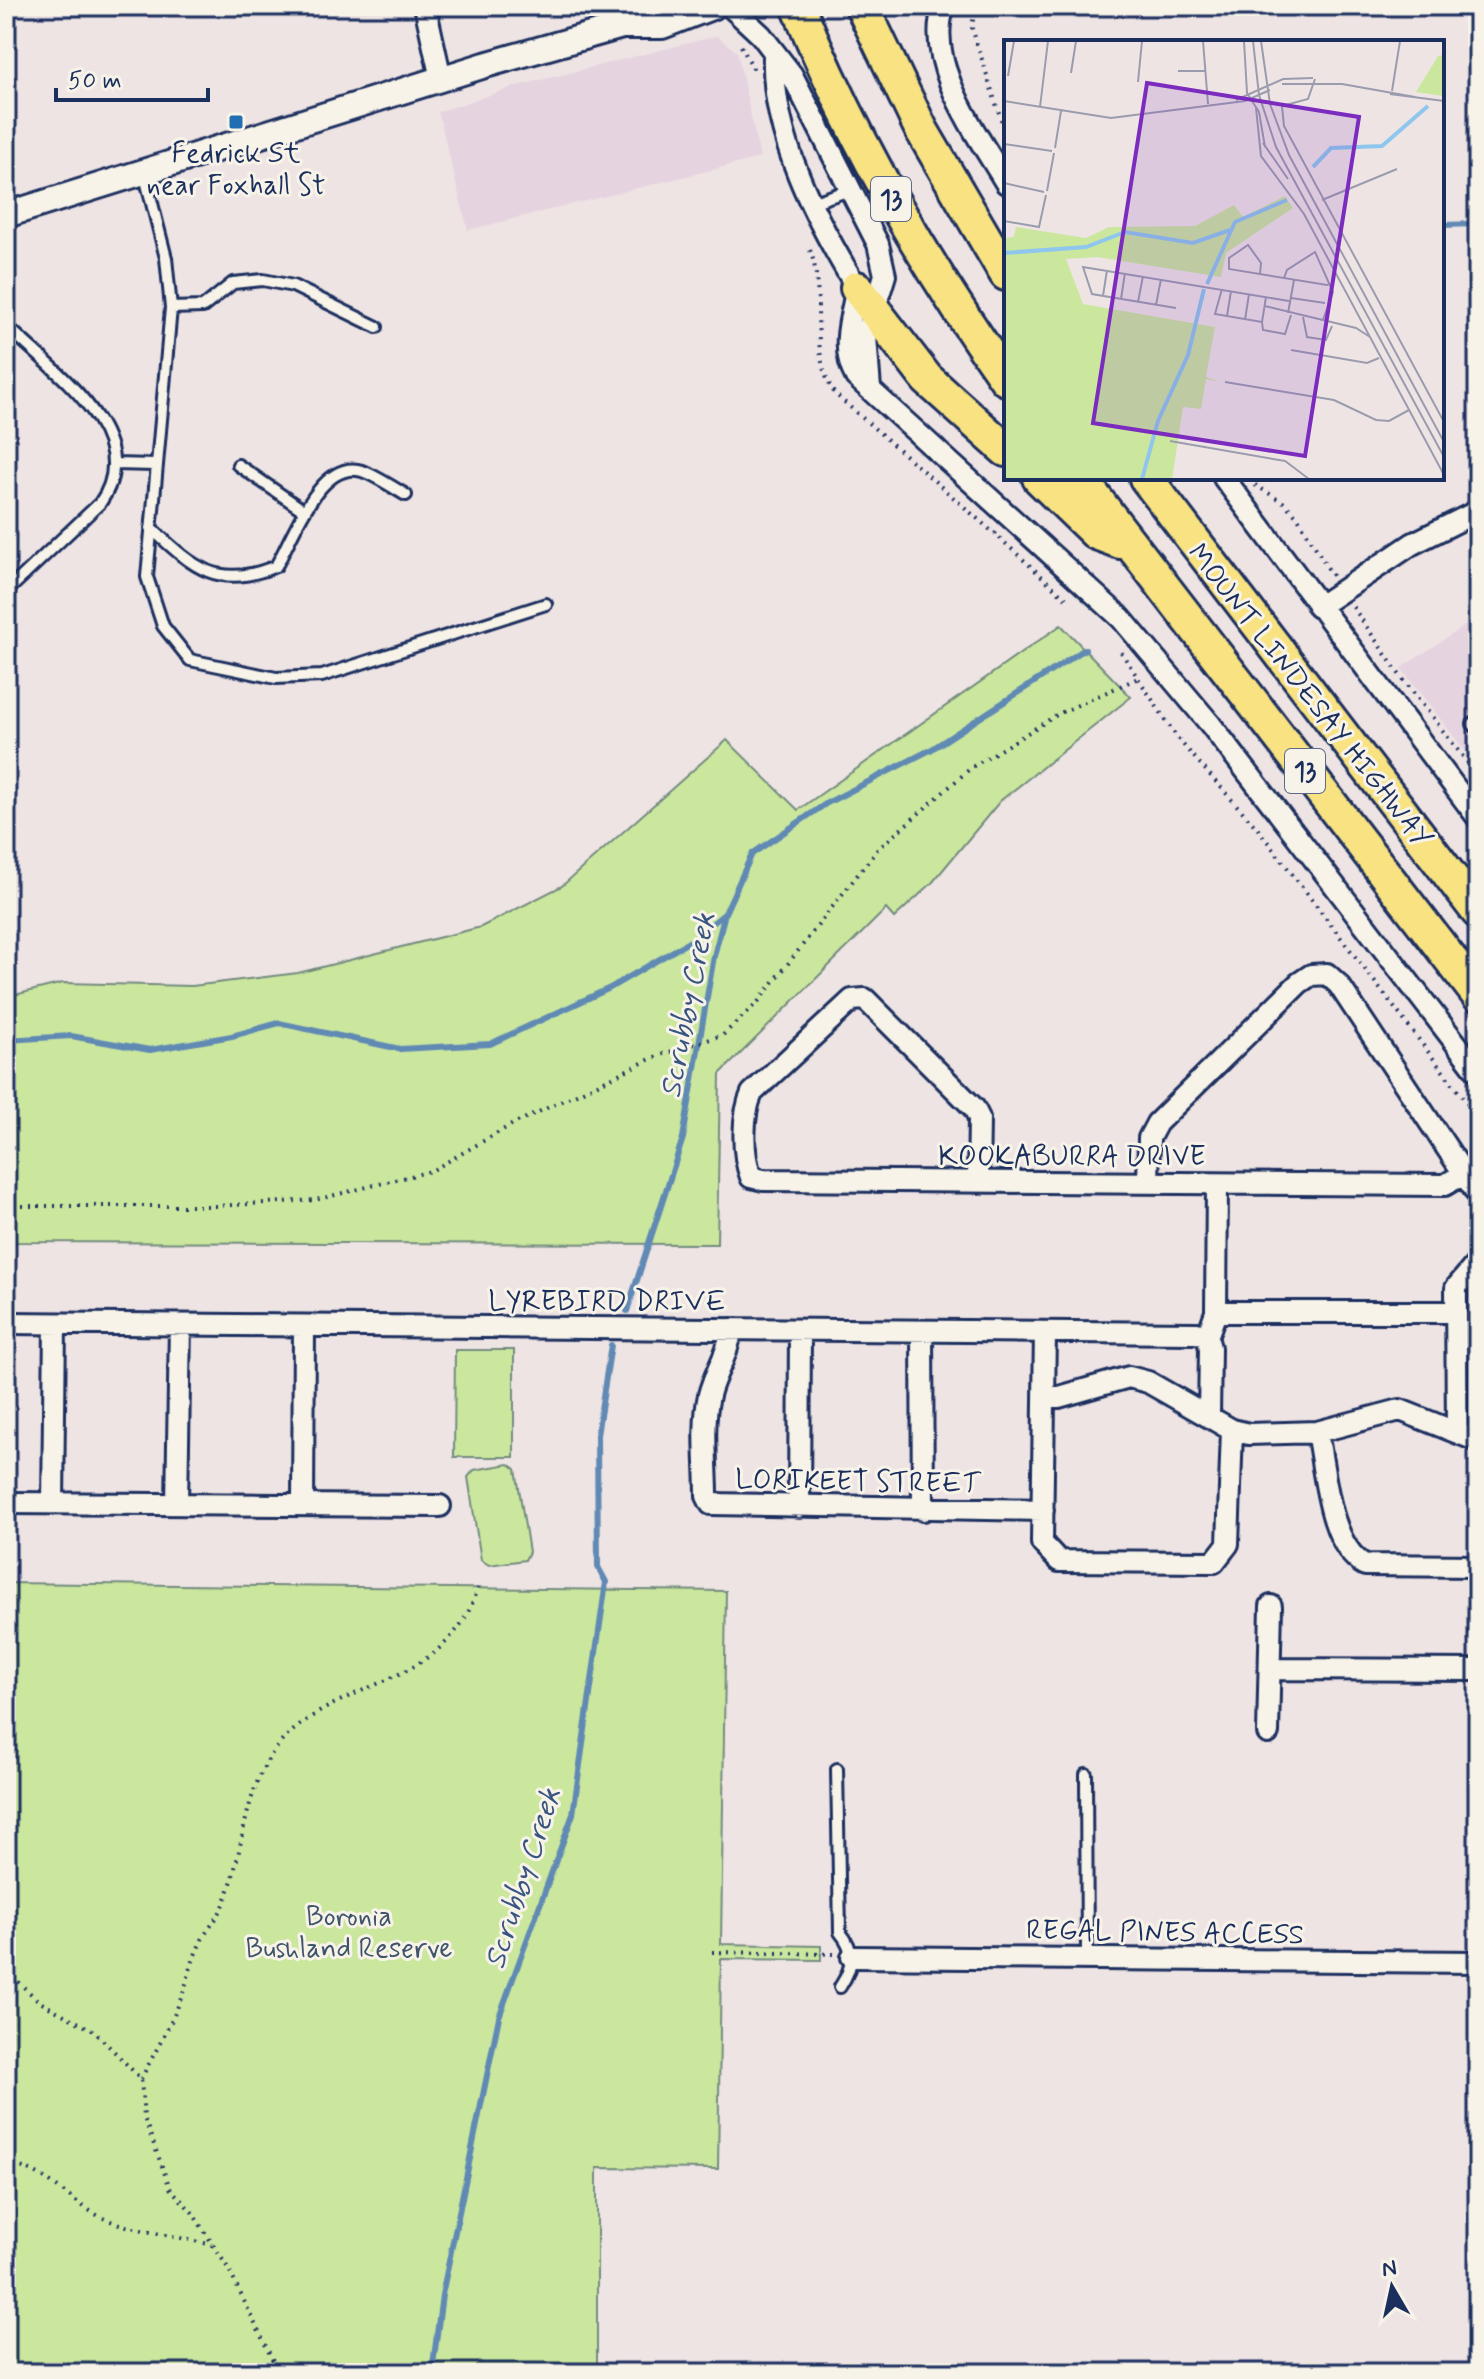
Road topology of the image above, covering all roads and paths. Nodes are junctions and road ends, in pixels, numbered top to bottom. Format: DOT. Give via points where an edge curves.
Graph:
graph roads {
  1 [pos="425,6"];
  2 [pos="649,6"];
  3 [pos="714,6"];
  4 [pos="730,6"];
  5 [pos="767,6"];
  6 [pos="862,6"];
  7 [pos="944,6"];
  8 [pos="980,6"];
  9 [pos="785,12"];
  10 [pos="622,26"];
  11 [pos="774,55"];
  12 [pos="441,79"];
  13 [pos="1004,129"];
  14 [pos="6,147"];
  15 [pos="144,172"];
  16 [pos="1004,179"];
  17 [pos="16,184"];
  18 [pos="850,190"];
  19 [pos="811,203"];
  20 [pos="6,215"];
  21 [pos="1004,271"];
  22 [pos="865,299"];
  23 [pos="171,308"];
  24 [pos="6,325"];
  25 [pos="377,327"];
  26 [pos="1004,376"];
  27 [pos="1004,448"];
  28 [pos="114,464"];
  29 [pos="155,465"];
  30 [pos="238,465"];
  31 [pos="1041,480"];
  32 [pos="1082,480"];
  33 [pos="1148,480"];
  34 [pos="1225,480"];
  35 [pos="1250,480"];
  36 [pos="406,495"];
  37 [pos="303,510"];
  38 [pos="1478,511"];
  39 [pos="151,528"];
  40 [pos="1133,547"];
  41 [pos="1342,591"];
  42 [pos="6,592"];
  43 [pos="546,604"];
  44 [pos="1318,607"];
  45 [pos="1478,776"];
  46 [pos="1478,818"];
  47 [pos="1478,912"];
  48 [pos="1478,995"];
  49 [pos="1478,1072"];
  50 [pos="1478,1117"];
  51 [pos="1463,1174"];
  52 [pos="978,1182"];
  53 [pos="1148,1183"];
  54 [pos="1217,1184"];
  55 [pos="1478,1195"];
  56 [pos="6,1206"];
  57 [pos="1478,1262"];
  58 [pos="1216,1312"];
  59 [pos="1454,1312"];
  60 [pos="6,1323"];
  61 [pos="55,1324"];
  62 [pos="180,1325"];
  63 [pos="304,1326"];
  64 [pos="731,1329"];
  65 [pos="800,1330"];
  66 [pos="922,1331"];
  67 [pos="1045,1332"];
  68 [pos="1207,1337"];
  69 [pos="1044,1397"];
  70 [pos="1209,1416"];
  71 [pos="1232,1430"];
  72 [pos="1457,1431"];
  73 [pos="1317,1432"];
  74 [pos="1478,1441"];
  75 [pos="6,1503"];
  76 [pos="53,1503"];
  77 [pos="177,1504"];
  78 [pos="303,1505"];
  79 [pos="440,1506"];
  80 [pos="799,1507"];
  81 [pos="923,1510"];
  82 [pos="1043,1510"];
  83 [pos="1478,1566"];
  84 [pos="478,1588"];
  85 [pos="1271,1606"];
  86 [pos="1270,1669"];
  87 [pos="1478,1670"];
  88 [pos="1268,1733"];
  89 [pos="837,1769"];
  90 [pos="1086,1774"];
  91 [pos="712,1952"];
  92 [pos="852,1957"];
  93 [pos="1087,1959"];
  94 [pos="1478,1962"];
  95 [pos="6,1971"];
  96 [pos="840,1987"];
  97 [pos="141,2079"];
  98 [pos="6,2164"];
  99 [pos="215,2246"];
  100 [pos="279,2373"];
  1 -- 12 [label="street"];
  2 -- 10 [label="street"];
  3 -- 10 [label="street" via="662,26"];
  4 -- 11 [label="street"];
  5 -- 9 [label="path"];
  6 -- 21 [label="highway, 13" via="921,129"];
  7 -- 16 [label="street" via="937,35 944,66"];
  8 -- 13 [label="path" via="972,28"];
  9 -- 26 [label="highway, 13" via="949,298"];
  10 -- 12 [label="street"];
  11 -- 18 [label="street" via="792,75"];
  11 -- 19 [label="street" via="776,98"];
  12 -- 15 [label="street"];
  14 -- 17 [label="path"];
  15 -- 20 [label="street"];
  15 -- 23 [label="lane" via="166,258"];
  18 -- 19 [label="lane"];
  18 -- 22 [label="street" via="885,265 884,283"];
  19 -- 22 [label="street"];
  22 -- 27 [label="highway" via="927,379"];
  22 -- 49 [label="street" via="870,389 1129,627 1211,725"];
  23 -- 25 [label="lane" via="203,307 233,283 263,280 293,286"];
  23 -- 29 [label="lane"];
  24 -- 28 [label="lane" via="101,419"];
  28 -- 29 [label="lane"];
  28 -- 42 [label="lane" via="110,490 100,503"];
  29 -- 39 [label="lane"];
  30 -- 37 [label="lane"];
  31 -- 40 [label="highway" via="1096,533"];
  32 -- 40 [label="highway, MOUNT LINDESAY HIGHWAY / 13"];
  33 -- 47 [label="highway, MOUNT LINDESAY HIGHWAY / 13"];
  34 -- 44 [label="street"];
  35 -- 41 [label="path" via="1297,516"];
  36 -- 37 [label="lane" via="361,470 344,472"];
  37 -- 39 [label="lane" via="276,566 253,576 193,567"];
  38 -- 41 [label="street" via="1412,544"];
  39 -- 43 [label="lane" via="147,577 163,626 190,660 276,678 322,676"];
  40 -- 48 [label="highway, MOUNT LINDESAY HIGHWAY / 13"];
  41 -- 44 [label="street"];
  41 -- 45 [label="path"];
  44 -- 46 [label="street"];
  50 -- 56 [label="path" via="1257,828 1178,739 1138,678 1060,713 972,767 877,850 758,1002 723,1035 657,1056 513,1124 431,1171 315,1200 216,1206"];
  51 -- 53 [label="street" via="1327,974 1299,983 1157,1123 1149,1138"];
  51 -- 54 [label="street, KOOKABURRA DRIVE" via="1445,1185"];
  51 -- 55 [label="street"];
  52 -- 52 [label="street, KOOKABURRA DRIVE" via="979,1118 974,1108 865,999 852,1000 752,1093 747,1105 746,1163 751,1177"];
  52 -- 53 [label="street, KOOKABURRA DRIVE"];
  53 -- 54 [label="street, KOOKABURRA DRIVE"];
  54 -- 58 [label="street"];
  57 -- 59 [label="street" via="1456,1288"];
  58 -- 59 [label="street"];
  58 -- 68 [label="street"];
  59 -- 72 [label="street"];
  60 -- 61 [label="street, LYREBIRD DRIVE"];
  61 -- 62 [label="street, LYREBIRD DRIVE"];
  61 -- 76 [label="street"];
  62 -- 63 [label="street, LYREBIRD DRIVE"];
  62 -- 77 [label="street"];
  63 -- 64 [label="street, LYREBIRD DRIVE"];
  63 -- 78 [label="street"];
  64 -- 65 [label="street, LYREBIRD DRIVE"];
  64 -- 80 [label="street, LORIKEET STREET" via="729,1351 706,1408 707,1496 719,1507"];
  65 -- 66 [label="street, LYREBIRD DRIVE"];
  65 -- 80 [label="street"];
  66 -- 67 [label="street, LYREBIRD DRIVE"];
  66 -- 81 [label="street"];
  67 -- 68 [label="street, LYREBIRD DRIVE"];
  67 -- 69 [label="street"];
  68 -- 70 [label="street"];
  69 -- 70 [label="street" via="1129,1377"];
  69 -- 82 [label="street"];
  70 -- 71 [label="street"];
  71 -- 73 [label="street"];
  71 -- 82 [label="street" via="1228,1544 1214,1562 1059,1561 1042,1543"];
  72 -- 73 [label="street" via="1400,1410"];
  72 -- 74 [label="street"];
  73 -- 83 [label="street" via="1340,1541 1354,1559 1365,1565"];
  75 -- 76 [label="street"];
  76 -- 77 [label="street"];
  77 -- 78 [label="street"];
  78 -- 79 [label="street"];
  80 -- 81 [label="street, LORIKEET STREET"];
  81 -- 82 [label="street, LORIKEET STREET"];
  84 -- 97 [label="path" via="470,1613 422,1664 317,1714 287,1736 266,1762 223,1907 199,1945 181,1999"];
  85 -- 86 [label="street"];
  86 -- 87 [label="street"];
  86 -- 88 [label="street"];
  89 -- 92 [label="lane" via="840,1932 851,1945"];
  90 -- 93 [label="lane"];
  91 -- 92 [label="path"];
  92 -- 93 [label="street, REGAL PINES ACCESS"];
  92 -- 96 [label="lane"];
  93 -- 94 [label="street, REGAL PINES ACCESS"];
  95 -- 97 [label="path" via="40,2002 94,2031"];
  97 -- 99 [label="path" via="144,2118 170,2188"];
  98 -- 99 [label="path" via="40,2177 105,2219"];
  99 -- 100 [label="path"];
}
